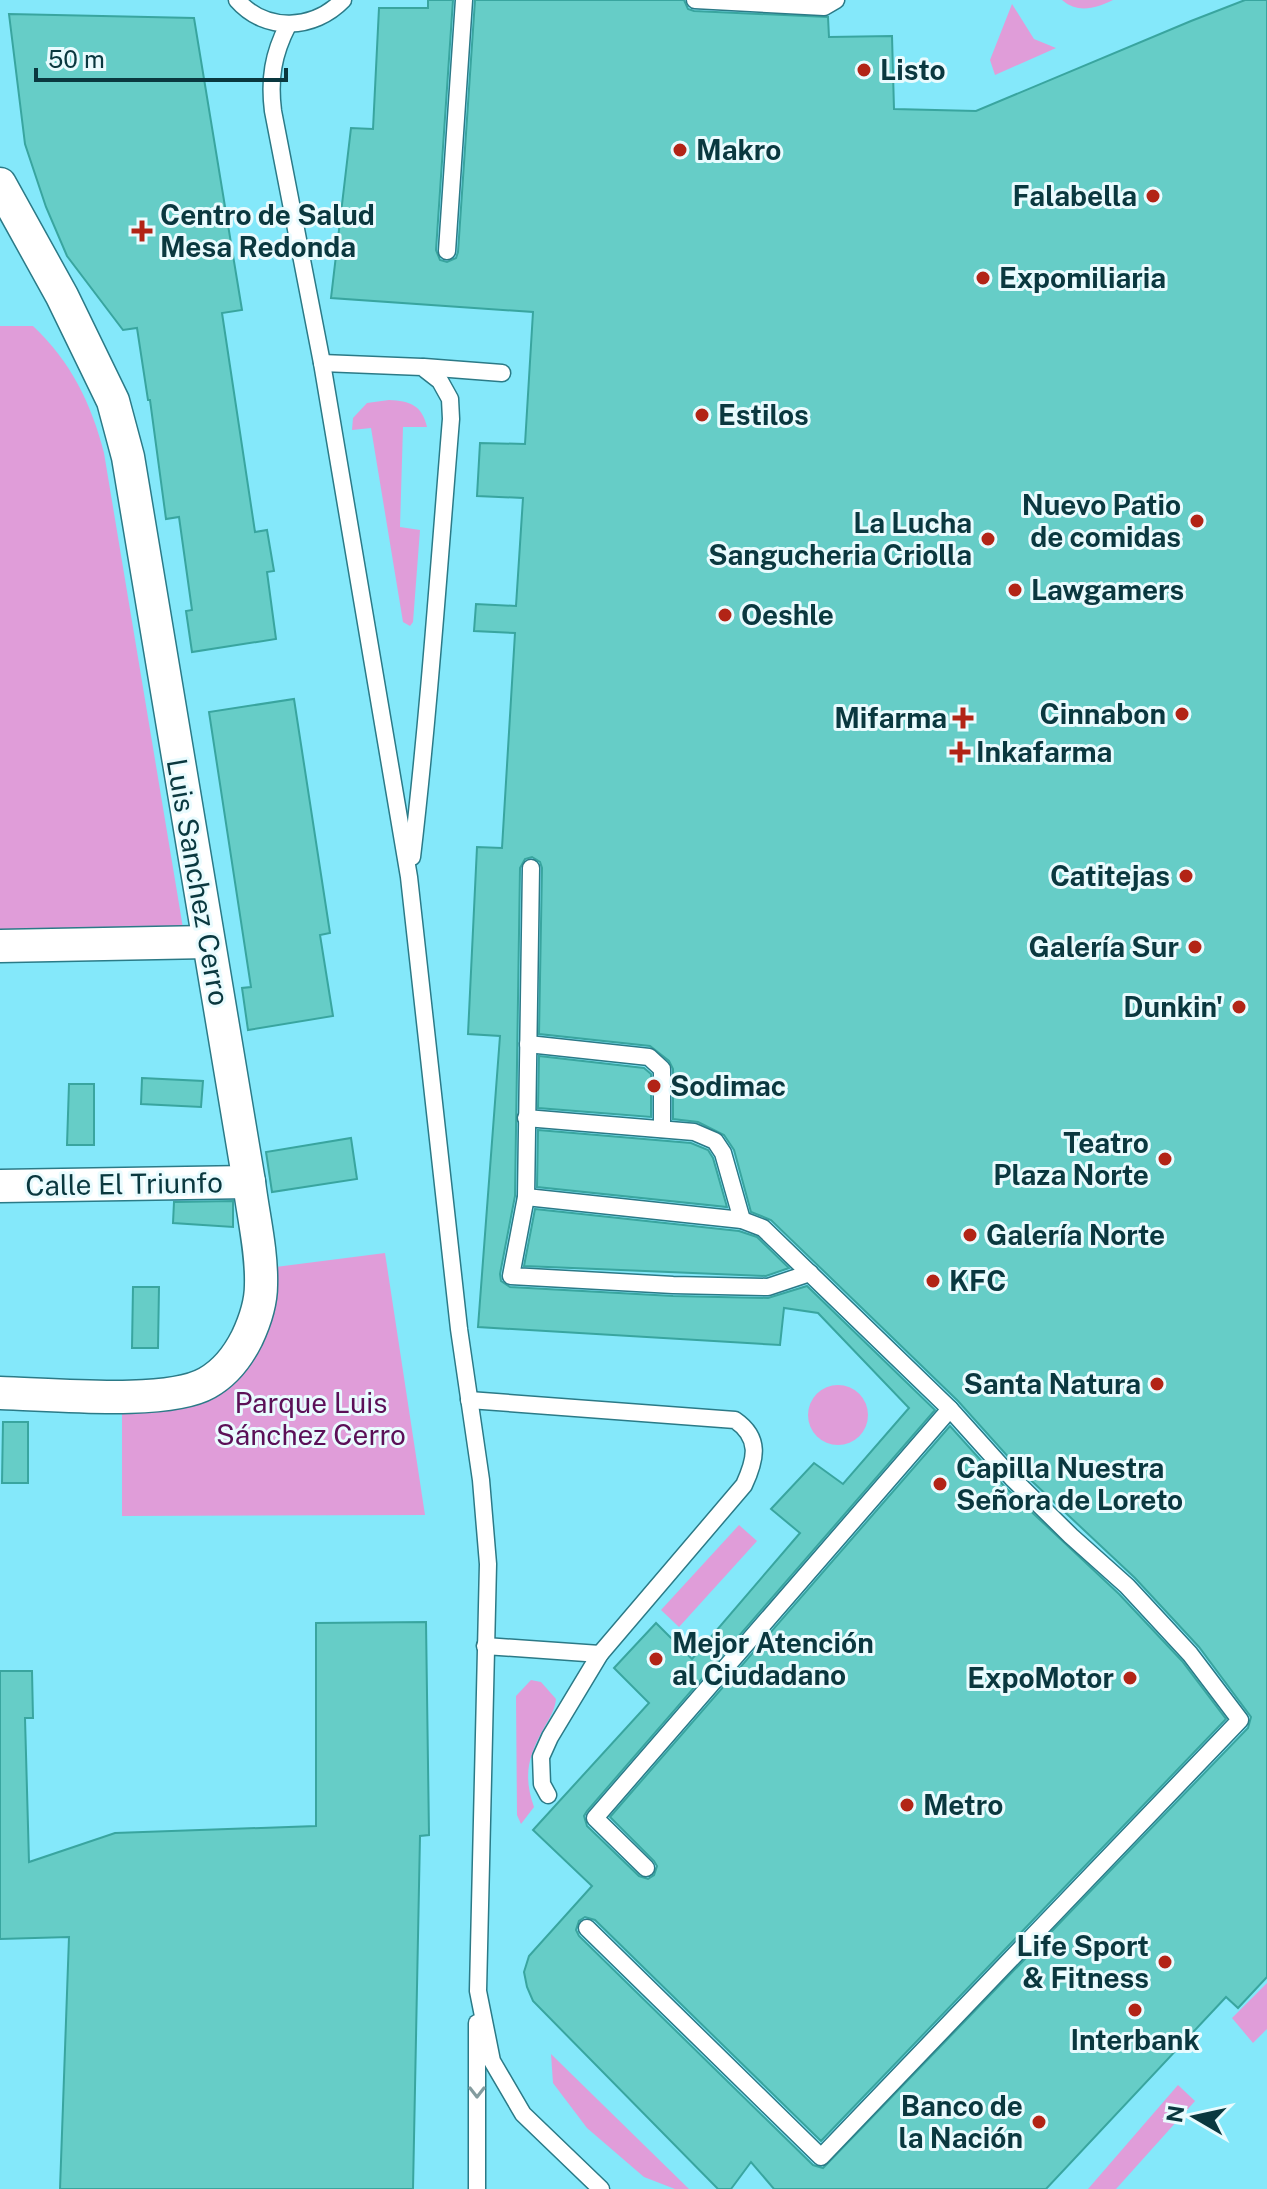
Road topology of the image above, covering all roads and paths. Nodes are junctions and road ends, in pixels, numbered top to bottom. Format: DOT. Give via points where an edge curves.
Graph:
graph roads {
  1 [pos="237,0"];
  2 [pos="343,0"];
  3 [pos="464,0"];
  4 [pos="695,0"];
  5 [pos="836,0"];
  6 [pos="288,25"];
  7 [pos="0,184"];
  8 [pos="447,251"];
  9 [pos="322,363"];
  10 [pos="422,367"];
  11 [pos="502,373"];
  12 [pos="531,868"];
  13 [pos="409,877"];
  14 [pos="208,942"];
  15 [pos="0,946"];
  16 [pos="528,1044"];
  17 [pos="526,1118"];
  18 [pos="662,1129"];
  19 [pos="249,1182"];
  20 [pos="0,1186"];
  21 [pos="526,1197"];
  22 [pos="742,1220"];
  23 [pos="810,1273"];
  24 [pos="0,1393"];
  25 [pos="469,1400"];
  26 [pos="950,1409"];
  27 [pos="485,1646"];
  28 [pos="600,1654"];
  29 [pos="548,1795"];
  30 [pos="646,1868"];
  31 [pos="587,1928"];
  32 [pos="477,1986"];
  33 [pos="477,2189"];
  34 [pos="601,2189"];
  1 -- 6 [label="lane" via="265,20"];
  2 -- 6 [label="lane" via="312,21"];
  3 -- 8 [label="lane"];
  4 -- 5 [label="lane" via="824,7"];
  6 -- 9 [label="lane" via="277,46 270,90"];
  7 -- 14 [label="street, Luis Sanchez Cerro" via="62,296 118,419"];
  9 -- 10 [label="lane"];
  9 -- 13 [label="lane"];
  10 -- 11 [label="lane"];
  10 -- 13 [label="lane" via="440,381 450,399 451,419"];
  12 -- 16 [label="lane"];
  13 -- 25 [label="lane"];
  14 -- 15 [label="street"];
  14 -- 19 [label="street, Luis Sanchez Cerro"];
  16 -- 17 [label="lane"];
  16 -- 18 [label="lane" via="649,1057 662,1069"];
  17 -- 18 [label="lane"];
  17 -- 21 [label="lane"];
  18 -- 22 [label="lane" via="694,1132 715,1141"];
  19 -- 20 [label="street, Calle El Triunfo"];
  19 -- 24 [label="street, Luis Sanchez Cerro" via="260,1298 242,1347 221,1372 195,1388 163,1395"];
  21 -- 22 [label="lane"];
  21 -- 23 [label="lane" via="511,1276 768,1287"];
  22 -- 23 [label="lane" via="763,1228"];
  23 -- 26 [label="lane"];
  25 -- 27 [label="lane" via="488,1564"];
  25 -- 28 [label="lane" via="735,1420 753,1439 752,1468 733,1500"];
  26 -- 30 [label="lane" via="595,1818"];
  26 -- 31 [label="lane" via="1012,1478 1169,1631 1240,1720 821,2157"];
  27 -- 28 [label="lane"];
  27 -- 32 [label="lane"];
  28 -- 29 [label="lane" via="541,1757"];
  32 -- 33 [label="lane, one-way"];
  32 -- 34 [label="lane" via="492,2061 523,2114"];
}
